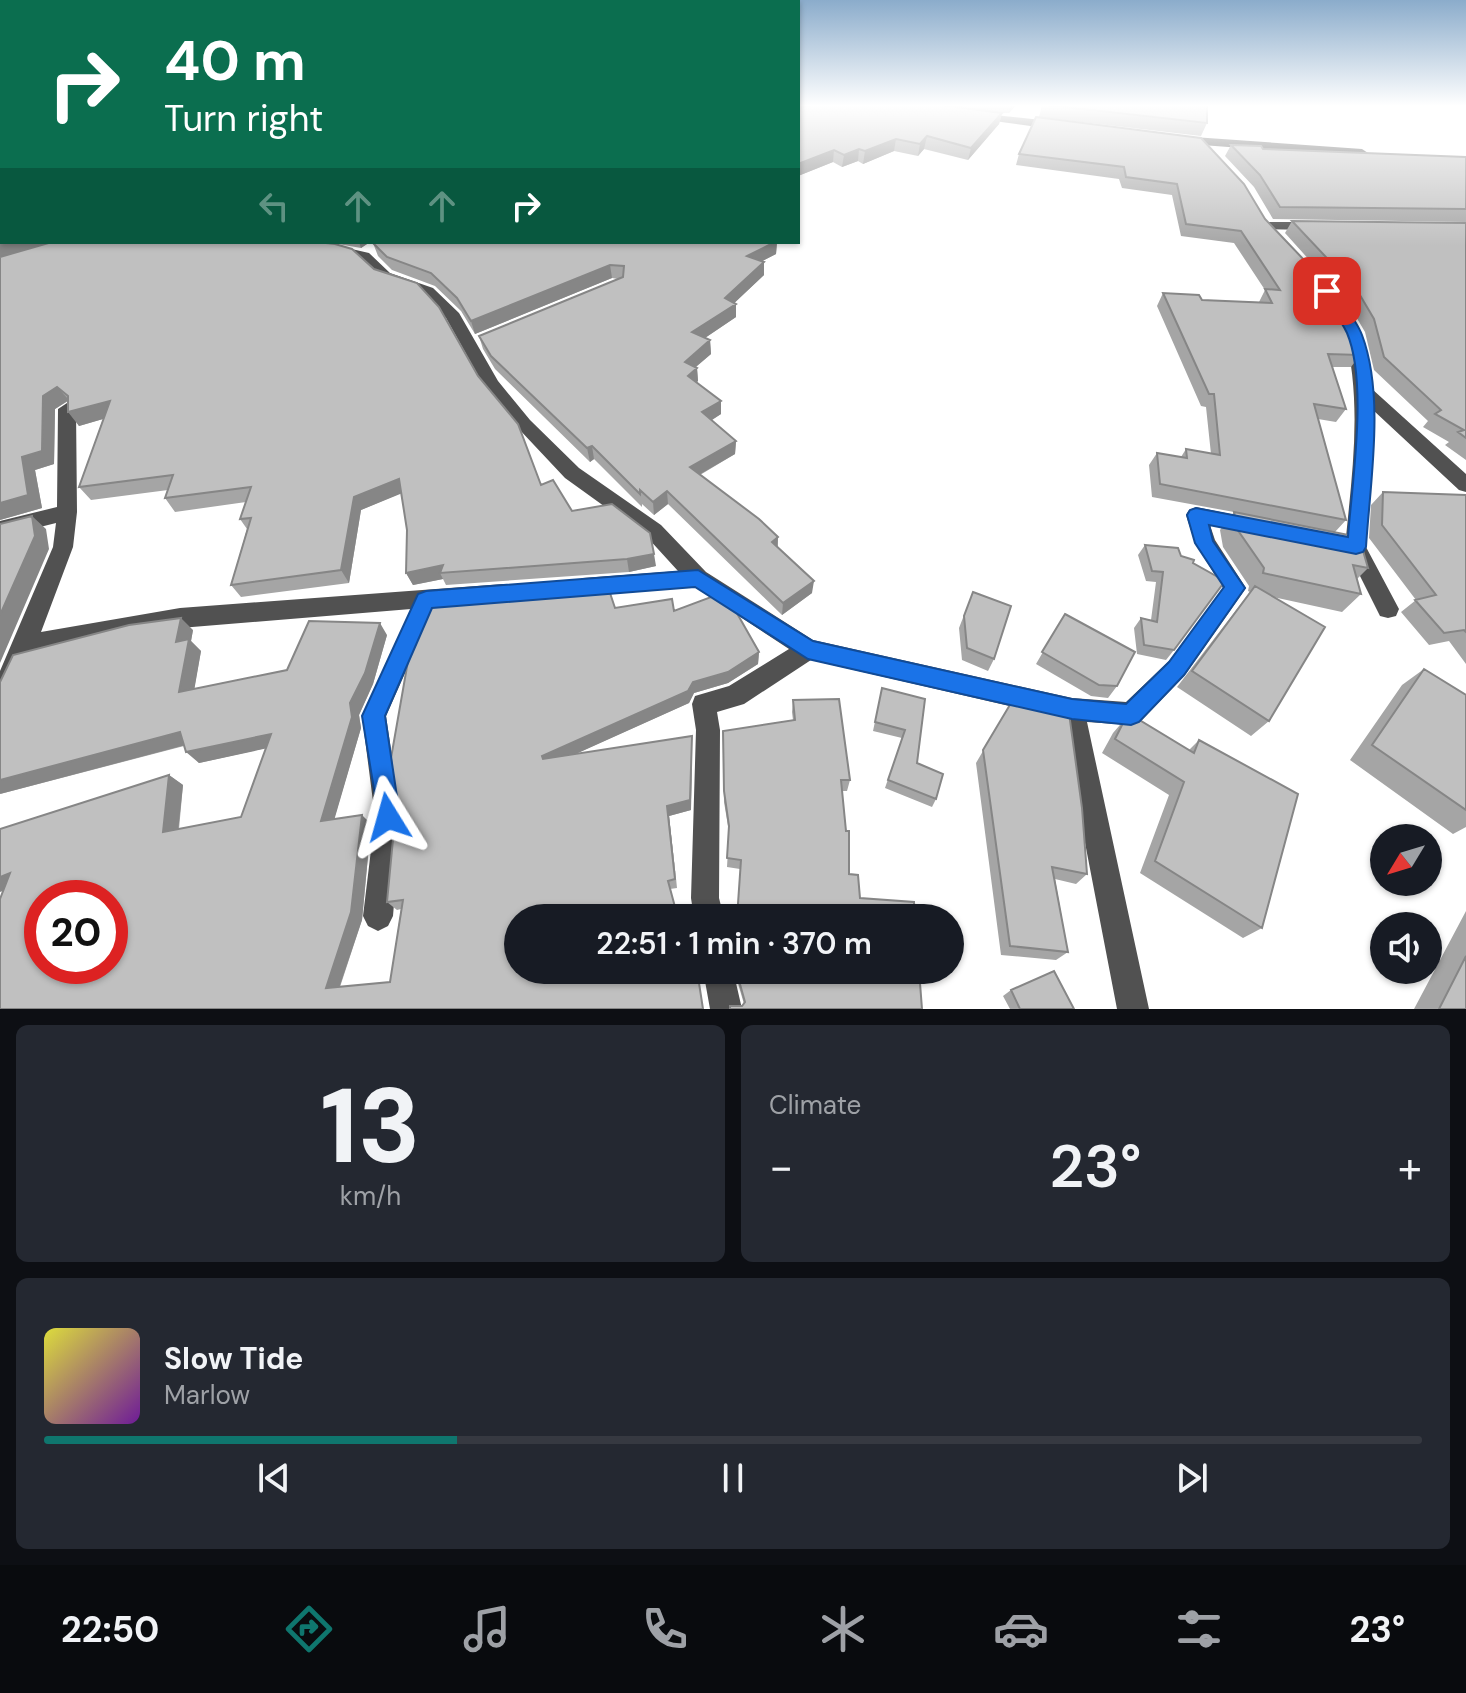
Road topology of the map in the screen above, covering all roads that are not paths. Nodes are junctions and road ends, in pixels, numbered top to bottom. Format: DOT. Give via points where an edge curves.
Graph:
graph roads {
  1 [pos="1209,152"];
  2 [pos="1343,152"];
  3 [pos="1373,154"];
  4 [pos="1219,163"];
  5 [pos="1253,203"];
  6 [pos="1266,226"];
  7 [pos="1327,226"];
  8 [pos="1280,242"];
  9 [pos="315,249"];
  10 [pos="1340,312"];
  11 [pos="1361,389"];
  12 [pos="67,409"];
  13 [pos="1466,485"];
  14 [pos="67,512"];
  15 [pos="0,529"];
  16 [pos="1269,530"];
  17 [pos="1313,538"];
  18 [pos="1356,547"];
  19 [pos="698,578"];
  20 [pos="567,589"];
  21 [pos="522,592"];
  22 [pos="426,600"];
  23 [pos="1388,609"];
  24 [pos="25,645"];
  25 [pos="808,649"];
  26 [pos="0,695"];
  27 [pos="1072,709"];
  28 [pos="706,904"];
  29 [pos="378,916"];
  30 [pos="721,984"];
  31 [pos="726,1009"];
  32 [pos="1133,1009"];
  1 -- 4 [label="street"];
  2 -- 3 [label="street"];
  5 -- 6 [label="street"];
  6 -- 7 [label="street"];
  6 -- 8 [label="street"];
  9 -- 19 [label="street" via="369,253 385,276 428,291 477,344 491,384 543,444 572,473 654,531"];
  10 -- 11 [label="street" via="1354,333"];
  11 -- 13 [label="street"];
  11 -- 18 [label="street" via="1365,430"];
  12 -- 14 [label="street"];
  14 -- 15 [label="street"];
  14 -- 24 [label="street" via="63,547"];
  16 -- 27 [label="street" via="1196,515 1205,543 1235,588 1177,668 1131,714"];
  17 -- 18 [label="street"];
  18 -- 23 [label="street"];
  19 -- 20 [label="street"];
  19 -- 25 [label="street"];
  21 -- 22 [label="street"];
  22 -- 24 [label="street" via="180,618"];
  22 -- 29 [label="street" via="374,716 388,817"];
  24 -- 26 [label="street"];
  25 -- 27 [label="street"];
  25 -- 28 [label="street" via="735,696 704,704"];
  27 -- 32 [label="street"];
  30 -- 31 [label="street"];
}
